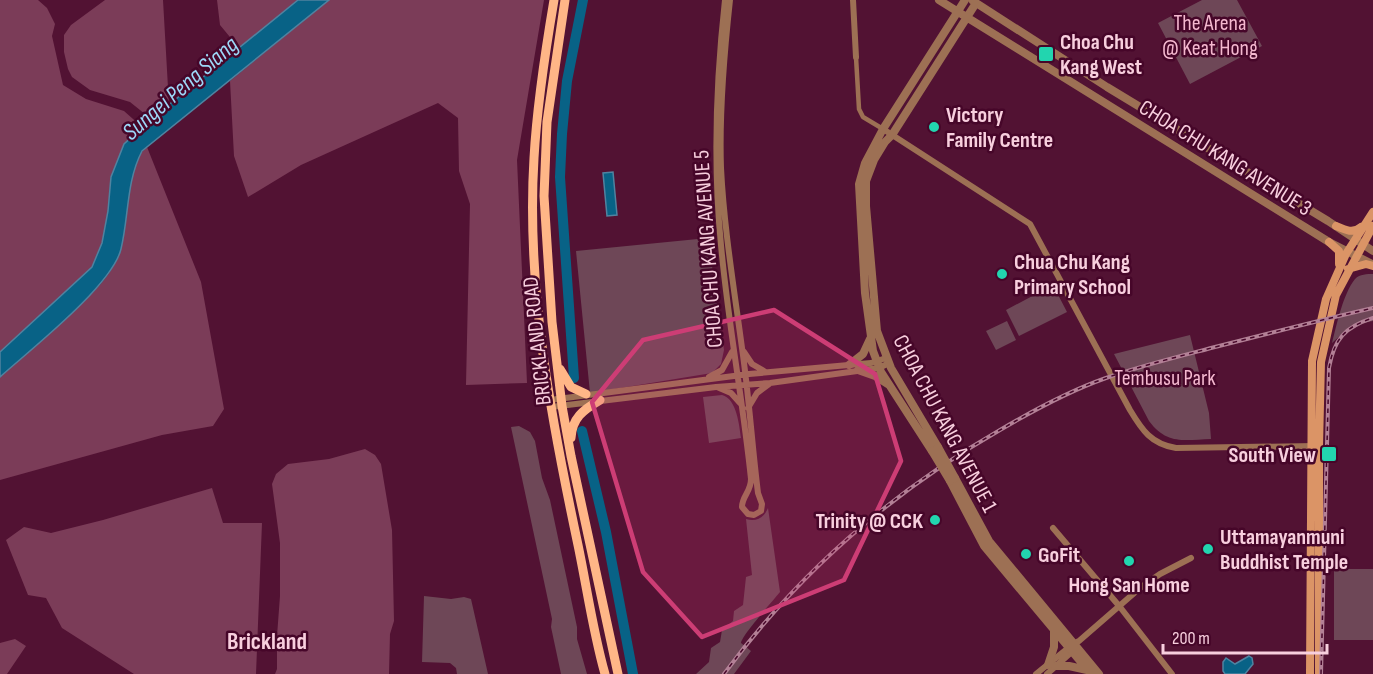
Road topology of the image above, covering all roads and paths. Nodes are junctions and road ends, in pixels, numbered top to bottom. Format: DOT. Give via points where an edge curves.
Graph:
graph roads {
  1 [pos="554,0"];
  2 [pos="565,0"];
  3 [pos="725,0"];
  4 [pos="730,0"];
  5 [pos="853,0"];
  6 [pos="939,0"];
  7 [pos="965,0"];
  8 [pos="975,1"];
  9 [pos="958,12"];
  10 [pos="966,18"];
  11 [pos="856,57"];
  12 [pos="883,129"];
  13 [pos="892,135"];
  14 [pos="720,184"];
  15 [pos="1373,212"];
  16 [pos="1368,225"];
  17 [pos="1336,226"];
  18 [pos="1355,238"];
  19 [pos="1329,242"];
  20 [pos="1363,243"];
  21 [pos="1373,251"];
  22 [pos="1347,252"];
  23 [pos="1356,256"];
  24 [pos="1373,265"];
  25 [pos="1344,269"];
  26 [pos="870,338"];
  27 [pos="742,349"];
  28 [pos="733,351"];
  29 [pos="887,361"];
  30 [pos="557,362"];
  31 [pos="849,365"];
  32 [pos="878,365"];
  33 [pos="858,370"];
  34 [pos="768,372"];
  35 [pos="745,374"];
  36 [pos="737,375"];
  37 [pos="706,379"];
  38 [pos="770,383"];
  39 [pos="743,386"];
  40 [pos="716,387"];
  41 [pos="892,388"];
  42 [pos="586,394"];
  43 [pos="905,394"];
  44 [pos="600,400"];
  45 [pos="561,402"];
  46 [pos="903,403"];
  47 [pos="550,404"];
  48 [pos="745,407"];
  49 [pos="1314,446"];
  50 [pos="935,449"];
  51 [pos="571,456"];
  52 [pos="952,480"];
  53 [pos="1053,528"];
  54 [pos="1191,558"];
  55 [pos="1120,607"];
  56 [pos="1054,630"];
  57 [pos="1074,646"];
  58 [pos="1052,665"];
  59 [pos="1090,672"];
  60 [pos="605,674"];
  61 [pos="618,674"];
  62 [pos="1036,674"];
  63 [pos="1047,674"];
  64 [pos="1099,674"];
  65 [pos="1172,674"];
  66 [pos="1310,674"];
  67 [pos="1320,674"];
  1 -- 47 [label="main road, BRICKLAND ROAD" via="539,84 533,159 535,266"];
  2 -- 30 [label="main road, BRICKLAND ROAD" via="547,122 544,196"];
  3 -- 14 [label="street, CHOA CHU KANG AVENUE 5" via="718,117"];
  4 -- 14 [label="street, CHOA CHU KANG AVENUE 5"];
  5 -- 11 [label="street"];
  6 -- 9 [label="street, CHOA CHU KANG AVENUE 3"];
  7 -- 9 [label="street, CHOA CHU KANG AVENUE 1"];
  8 -- 10 [label="street, CHOA CHU KANG AVENUE 1"];
  8 -- 17 [label="street, CHOA CHU KANG AVENUE 3" via="1107,87"];
  9 -- 10 [label="street, CHOA CHU KANG AVENUE 3"];
  9 -- 12 [label="street, CHOA CHU KANG AVENUE 1"];
  10 -- 13 [label="street, CHOA CHU KANG AVENUE 1"];
  10 -- 19 [label="street, CHOA CHU KANG AVENUE 3"];
  11 -- 12 [label="street" via="859,109"];
  12 -- 13 [label="street"];
  12 -- 26 [label="street, CHOA CHU KANG AVENUE 1" via="859,184"];
  13 -- 29 [label="street, CHOA CHU KANG AVENUE 1" via="874,160 866,181 874,312"];
  13 -- 49 [label="street" via="1030,224 1135,418 1150,438 1176,448"];
  14 -- 27 [label="street, CHOA CHU KANG AVENUE 5"];
  14 -- 28 [label="street, CHOA CHU KANG AVENUE 5" via="721,245"];
  15 -- 16 [label="main road"];
  16 -- 17 [label="main road" via="1349,231"];
  16 -- 18 [label="main road"];
  16 -- 20 [label="main road"];
  17 -- 18 [label="street, CHOA CHU KANG AVENUE 3"];
  18 -- 20 [label="street, CHOA CHU KANG AVENUE 3"];
  18 -- 22 [label="main road"];
  19 -- 22 [label="street, CHOA CHU KANG AVENUE 3"];
  19 -- 25 [label="main road" via="1339,251"];
  20 -- 21 [label="street, CHOA CHU KANG AVENUE 3"];
  20 -- 23 [label="main road"];
  22 -- 23 [label="street, CHOA CHU KANG AVENUE 3"];
  22 -- 25 [label="main road"];
  23 -- 24 [label="street, CHOA CHU KANG AVENUE 3"];
  23 -- 25 [label="main road"];
  24 -- 25 [label="main road"];
  25 -- 49 [label="main road" via="1324,308 1312,361"];
  26 -- 31 [label="street" via="863,354"];
  26 -- 32 [label="street, CHOA CHU KANG AVENUE 1"];
  27 -- 34 [label="street" via="752,364"];
  27 -- 35 [label="street, CHOA CHU KANG AVENUE 5"];
  28 -- 36 [label="street, CHOA CHU KANG AVENUE 5"];
  28 -- 37 [label="street" via="722,370"];
  29 -- 32 [label="street"];
  29 -- 43 [label="street, CHOA CHU KANG AVENUE 1"];
  30 -- 42 [label="main road" via="567,382"];
  30 -- 45 [label="main road, BRICKLAND ROAD"];
  31 -- 32 [label="street"];
  31 -- 34 [label="street"];
  32 -- 33 [label="street"];
  32 -- 41 [label="street, CHOA CHU KANG AVENUE 1"];
  33 -- 38 [label="street"];
  33 -- 41 [label="street"];
  34 -- 35 [label="street"];
  35 -- 36 [label="street"];
  35 -- 39 [label="street, CHOA CHU KANG AVENUE 5"];
  36 -- 37 [label="street"];
  36 -- 39 [label="street, CHOA CHU KANG AVENUE 5"];
  37 -- 42 [label="street"];
  38 -- 39 [label="street"];
  38 -- 48 [label="street"];
  39 -- 40 [label="street"];
  39 -- 48 [label="street"];
  40 -- 44 [label="street"];
  40 -- 48 [label="street" via="731,393"];
  41 -- 46 [label="street, CHOA CHU KANG AVENUE 1"];
  42 -- 45 [label="street"];
  43 -- 46 [label="street"];
  43 -- 50 [label="street, CHOA CHU KANG AVENUE 1"];
  44 -- 45 [label="street"];
  44 -- 51 [label="main road" via="574,421"];
  45 -- 47 [label="street"];
  45 -- 51 [label="main road, BRICKLAND ROAD"];
  46 -- 50 [label="street, CHOA CHU KANG AVENUE 1"];
  47 -- 60 [label="main road, BRICKLAND ROAD"];
  48 -- 48 [label="street" via="762,504 754,515 742,507 751,487"];
  49 -- 66 [label="main road"];
  49 -- 67 [label="main road"];
  50 -- 52 [label="street, CHOA CHU KANG AVENUE 1, bridge"];
  51 -- 61 [label="main road, BRICKLAND ROAD"];
  52 -- 56 [label="street, CHOA CHU KANG AVENUE 1" via="984,546"];
  52 -- 57 [label="street, CHOA CHU KANG AVENUE 1" via="989,541"];
  53 -- 55 [label="street"];
  54 -- 55 [label="street" via="1160,574"];
  55 -- 57 [label="street"];
  55 -- 65 [label="street"];
  56 -- 57 [label="street, CHOA CHU KANG AVENUE 1"];
  56 -- 58 [label="street"];
  57 -- 58 [label="street"];
  57 -- 59 [label="street, CHOA CHU KANG AVENUE 1"];
  57 -- 64 [label="street, CHOA CHU KANG AVENUE 1"];
  58 -- 59 [label="street"];
  58 -- 62 [label="street"];
  58 -- 63 [label="street"];
}
